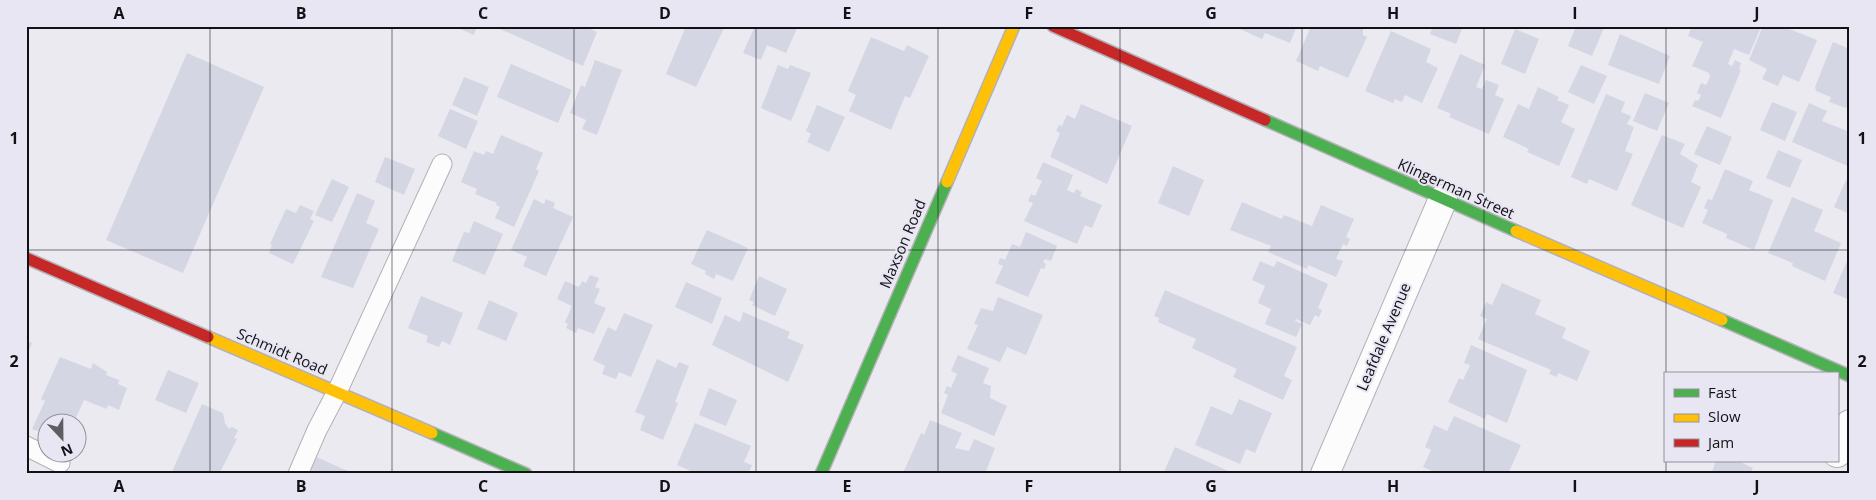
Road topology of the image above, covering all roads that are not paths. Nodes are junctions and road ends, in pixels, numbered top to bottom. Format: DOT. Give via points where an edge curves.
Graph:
graph roads {
  1 [pos="1014,26"];
  2 [pos="1052,26"];
  3 [pos="442,164"];
  4 [pos="1443,199"];
  5 [pos="26,258"];
  6 [pos="1850,376"];
  7 [pos="337,392"];
  8 [pos="1850,424"];
  9 [pos="26,446"];
  10 [pos="1838,451"];
  11 [pos="1834,462"];
  12 [pos="60,463"];
  13 [pos="298,474"];
  14 [pos="526,474"];
  15 [pos="821,474"];
  16 [pos="1325,474"];
  17 [pos="1829,474"];
  1 -- 15 [label="street, Maxson Road"];
  2 -- 4 [label="street, Klingerman Street"];
  3 -- 7 [label="lane"];
  4 -- 6 [label="street, Klingerman Street"];
  4 -- 16 [label="street, Leafdale Avenue"];
  5 -- 7 [label="street, Schmidt Road"];
  7 -- 13 [label="lane"];
  7 -- 14 [label="street, Schmidt Road"];
  8 -- 10 [label="street"];
  9 -- 12 [label="lane"];
  11 -- 17 [label="street"];
}
